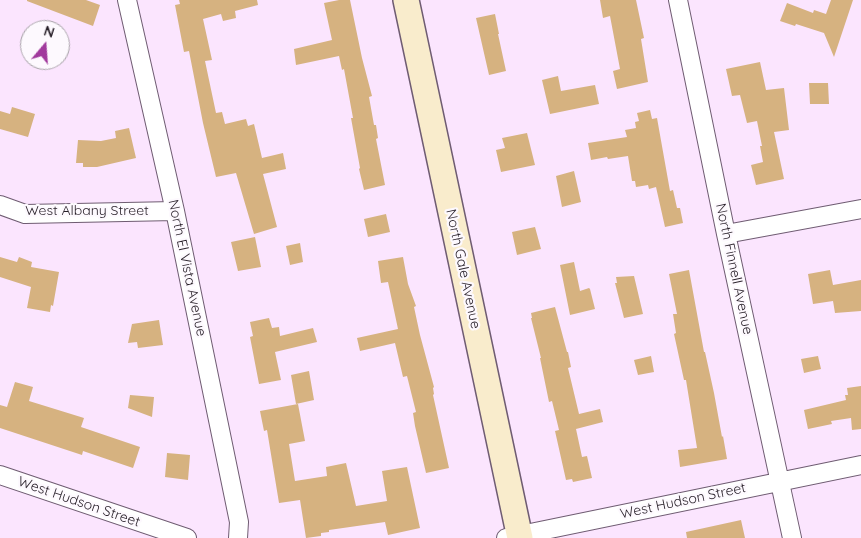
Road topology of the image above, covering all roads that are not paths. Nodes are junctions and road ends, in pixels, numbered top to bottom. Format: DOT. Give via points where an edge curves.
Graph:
graph roads {
  1 [pos="127,0"];
  2 [pos="406,0"];
  3 [pos="678,0"];
  4 [pos="0,205"];
  5 [pos="861,208"];
  6 [pos="175,210"];
  7 [pos="726,234"];
  8 [pos="861,465"];
  9 [pos="0,475"];
  10 [pos="780,481"];
  11 [pos="515,537"];
  12 [pos="187,538"];
  13 [pos="238,538"];
  14 [pos="792,538"];
  1 -- 6 [label="street, North El Vista Avenue"];
  2 -- 11 [label="street, North Gale Avenue"];
  3 -- 7 [label="street, North Finnell Avenue"];
  4 -- 6 [label="street, West Albany Street" via="25,214"];
  5 -- 7 [label="street"];
  6 -- 13 [label="street, North El Vista Avenue" via="239,522"];
  7 -- 10 [label="street, North Finnell Avenue"];
  8 -- 10 [label="street, West Hudson Street"];
  9 -- 12 [label="street, West Hudson Street"];
  10 -- 11 [label="street, West Hudson Street"];
  10 -- 14 [label="street, North Finnell Avenue"];
}
